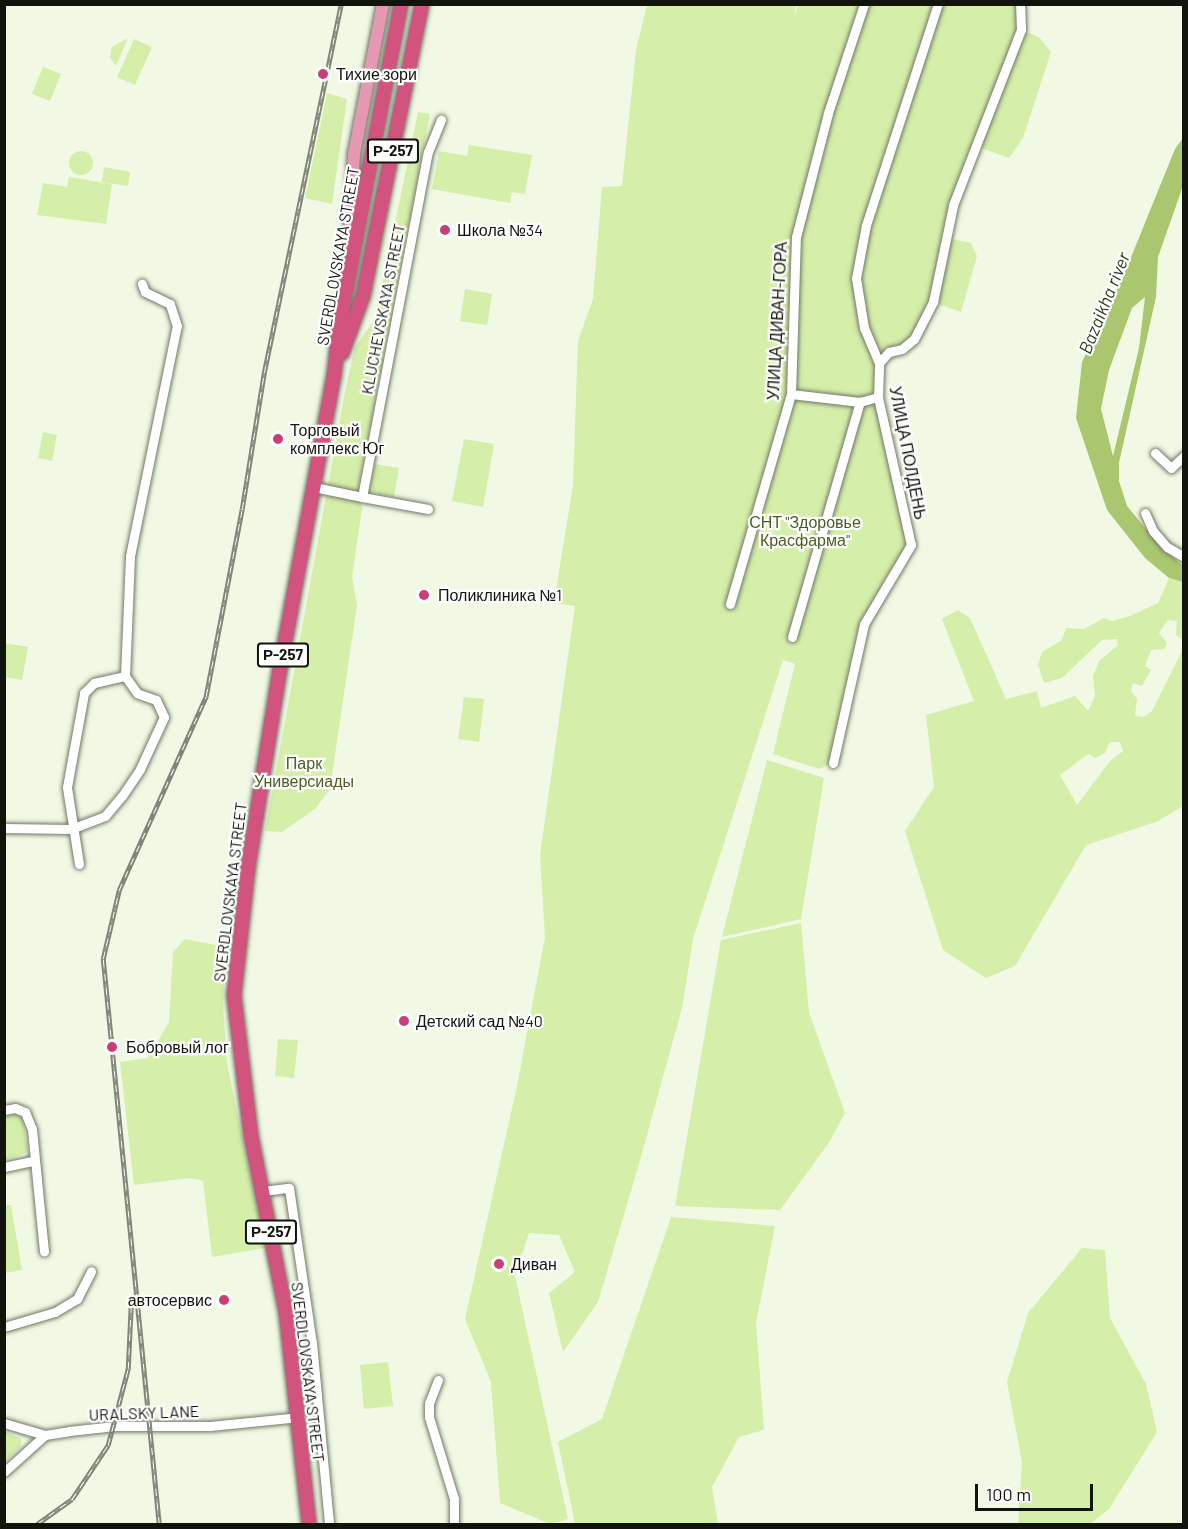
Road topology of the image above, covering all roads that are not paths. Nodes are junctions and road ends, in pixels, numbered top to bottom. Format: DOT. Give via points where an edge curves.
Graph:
graph roads {
  1 [pos="383,4"];
  2 [pos="402,4"];
  3 [pos="864,4"];
  4 [pos="938,4"];
  5 [pos="1020,4"];
  6 [pos="422,5"];
  7 [pos="441,120"];
  8 [pos="142,284"];
  9 [pos="347,285"];
  10 [pos="879,363"];
  11 [pos="335,372"];
  12 [pos="791,394"];
  13 [pos="878,397"];
  14 [pos="860,402"];
  15 [pos="1155,453"];
  16 [pos="1184,456"];
  17 [pos="314,487"];
  18 [pos="366,498"];
  19 [pos="428,509"];
  20 [pos="1145,513"];
  21 [pos="1184,557"];
  22 [pos="730,604"];
  23 [pos="792,637"];
  24 [pos="125,676"];
  25 [pos="833,763"];
  26 [pos="4,828"];
  27 [pos="70,830"];
  28 [pos="79,864"];
  29 [pos="4,1110"];
  30 [pos="33,1161"];
  31 [pos="4,1167"];
  32 [pos="263,1191"];
  33 [pos="44,1251"];
  34 [pos="91,1271"];
  35 [pos="4,1327"];
  36 [pos="438,1380"];
  37 [pos="300,1417"];
  38 [pos="4,1423"];
  39 [pos="45,1435"];
  40 [pos="4,1472"];
  41 [pos="309,1524"];
  42 [pos="329,1524"];
  43 [pos="454,1524"];
  1 -- 9 [label="main road" via="354,154"];
  2 -- 9 [label="highway, SVERDLOVSKAYA STREET / Р-257"];
  3 -- 12 [label="street, УЛИЦА ДИВАН-ГОРА" via="828,113 796,237"];
  4 -- 10 [label="street, УЛИЦА ПОЛДЕНЬ" via="866,225 856,278 864,328"];
  5 -- 10 [label="street" via="1020,30 953,205 933,302 914,339 903,349 889,352"];
  6 -- 11 [label="highway, SVERDLOVSKAYA STREET / Р-257" via="363,296"];
  7 -- 18 [label="street, KLUCHEVSKAYA STREET" via="428,152"];
  8 -- 24 [label="street" via="145,292 170,304 177,326 130,556"];
  9 -- 11 [label="highway, SVERDLOVSKAYA STREET / Р-257"];
  10 -- 13 [label="street, УЛИЦА ПОЛДЕНЬ"];
  11 -- 17 [label="highway, SVERDLOVSKAYA STREET / Р-257"];
  12 -- 14 [label="street"];
  12 -- 22 [label="street, УЛИЦА ДИВАН-ГОРА"];
  13 -- 14 [label="street"];
  13 -- 25 [label="street, УЛИЦА ПОЛДЕНЬ" via="911,545 864,624"];
  14 -- 23 [label="street"];
  15 -- 16 [label="street" via="1171,468"];
  17 -- 18 [label="street"];
  17 -- 32 [label="highway, SVERDLOVSKAYA STREET / Р-257" via="278,679 238,940 236,1028"];
  18 -- 19 [label="street"];
  20 -- 21 [label="street" via="1167,548"];
  24 -- 27 [label="street" via="94,683 84,693 67,787"];
  24 -- 27 [label="street" via="137,693 156,700 164,717 140,769 122,796 105,816"];
  26 -- 27 [label="street"];
  27 -- 28 [label="street"];
  29 -- 30 [label="street" via="15,1108 25,1112 32,1129"];
  30 -- 31 [label="street"];
  30 -- 33 [label="street"];
  32 -- 37 [label="highway, SVERDLOVSKAYA STREET / Р-257"];
  32 -- 42 [label="street" via="289,1188 312,1343"];
  34 -- 35 [label="street" via="77,1299 55,1312"];
  36 -- 43 [label="street" via="429,1403 429,1417 454,1499"];
  37 -- 39 [label="street, URALSKY LANE" via="210,1426 115,1426"];
  37 -- 41 [label="highway, SVERDLOVSKAYA STREET / Р-257"];
  38 -- 39 [label="street"];
  39 -- 40 [label="street"];
}
